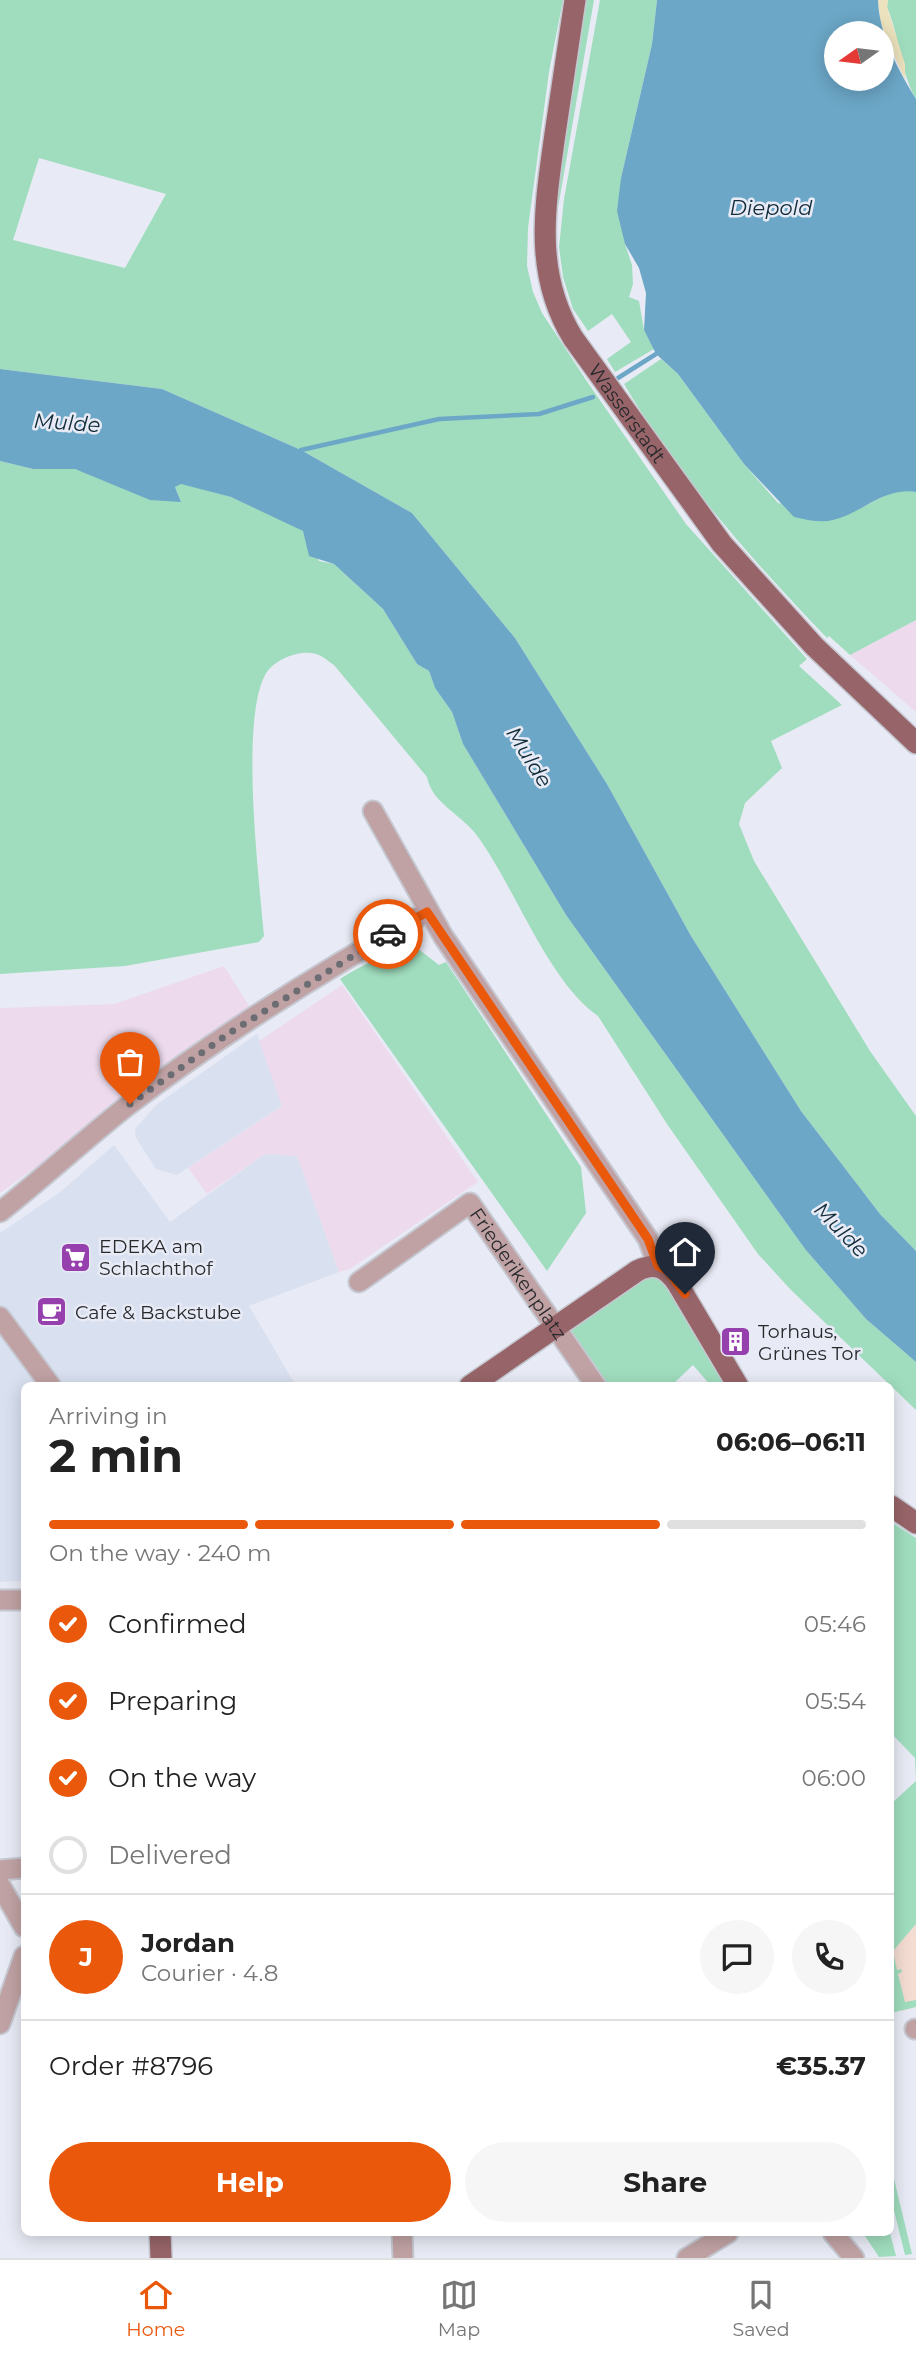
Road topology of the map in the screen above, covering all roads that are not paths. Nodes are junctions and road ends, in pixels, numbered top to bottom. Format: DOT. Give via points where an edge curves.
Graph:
graph roads {
  1 [pos="575,0"];
  2 [pos="916,743"];
  3 [pos="373,811"];
  4 [pos="427,912"];
  5 [pos="0,1212"];
  6 [pos="658,1266"];
  7 [pos="359,1282"];
  8 [pos="0,1317"];
  9 [pos="555,1327"];
  10 [pos="48,1382"];
  11 [pos="476,1382"];
  12 [pos="593,1382"];
  13 [pos="736,1382"];
  14 [pos="894,1508"];
  15 [pos="916,1523"];
  16 [pos="0,1600"];
  17 [pos="21,1600"];
  18 [pos="21,1868"];
  19 [pos="0,1870"];
  20 [pos="0,1885"];
  21 [pos="21,1922"];
  22 [pos="21,1964"];
  23 [pos="0,2024"];
  24 [pos="160,2236"];
  25 [pos="402,2236"];
  26 [pos="723,2236"];
  27 [pos="836,2236"];
  28 [pos="160,2258"];
  29 [pos="403,2258"];
  30 [pos="687,2258"];
  31 [pos="854,2258"];
  1 -- 2 [label="main road, Wasserstadt" via="544,214 546,270 555,301 573,338 722,544 814,646"];
  3 -- 4 [label="street"];
  4 -- 5 [label="street" via="358,951 186,1063"];
  4 -- 6 [label="street" via="648,1239"];
  6 -- 9 [label="main road" via="637,1271"];
  6 -- 13 [label="main road" via="677,1283"];
  7 -- 9 [label="street, Friederikenplatz" via="470,1203"];
  8 -- 10 [label="street"];
  9 -- 11 [label="main road"];
  9 -- 12 [label="street, Friederikenplatz"];
  14 -- 15 [label="main road"];
  16 -- 17 [label="street"];
  18 -- 19 [label="street"];
  20 -- 21 [label="street"];
  22 -- 23 [label="street"];
  24 -- 28 [label="main road"];
  25 -- 29 [label="street"];
  26 -- 30 [label="street"];
  27 -- 31 [label="street"];
}
